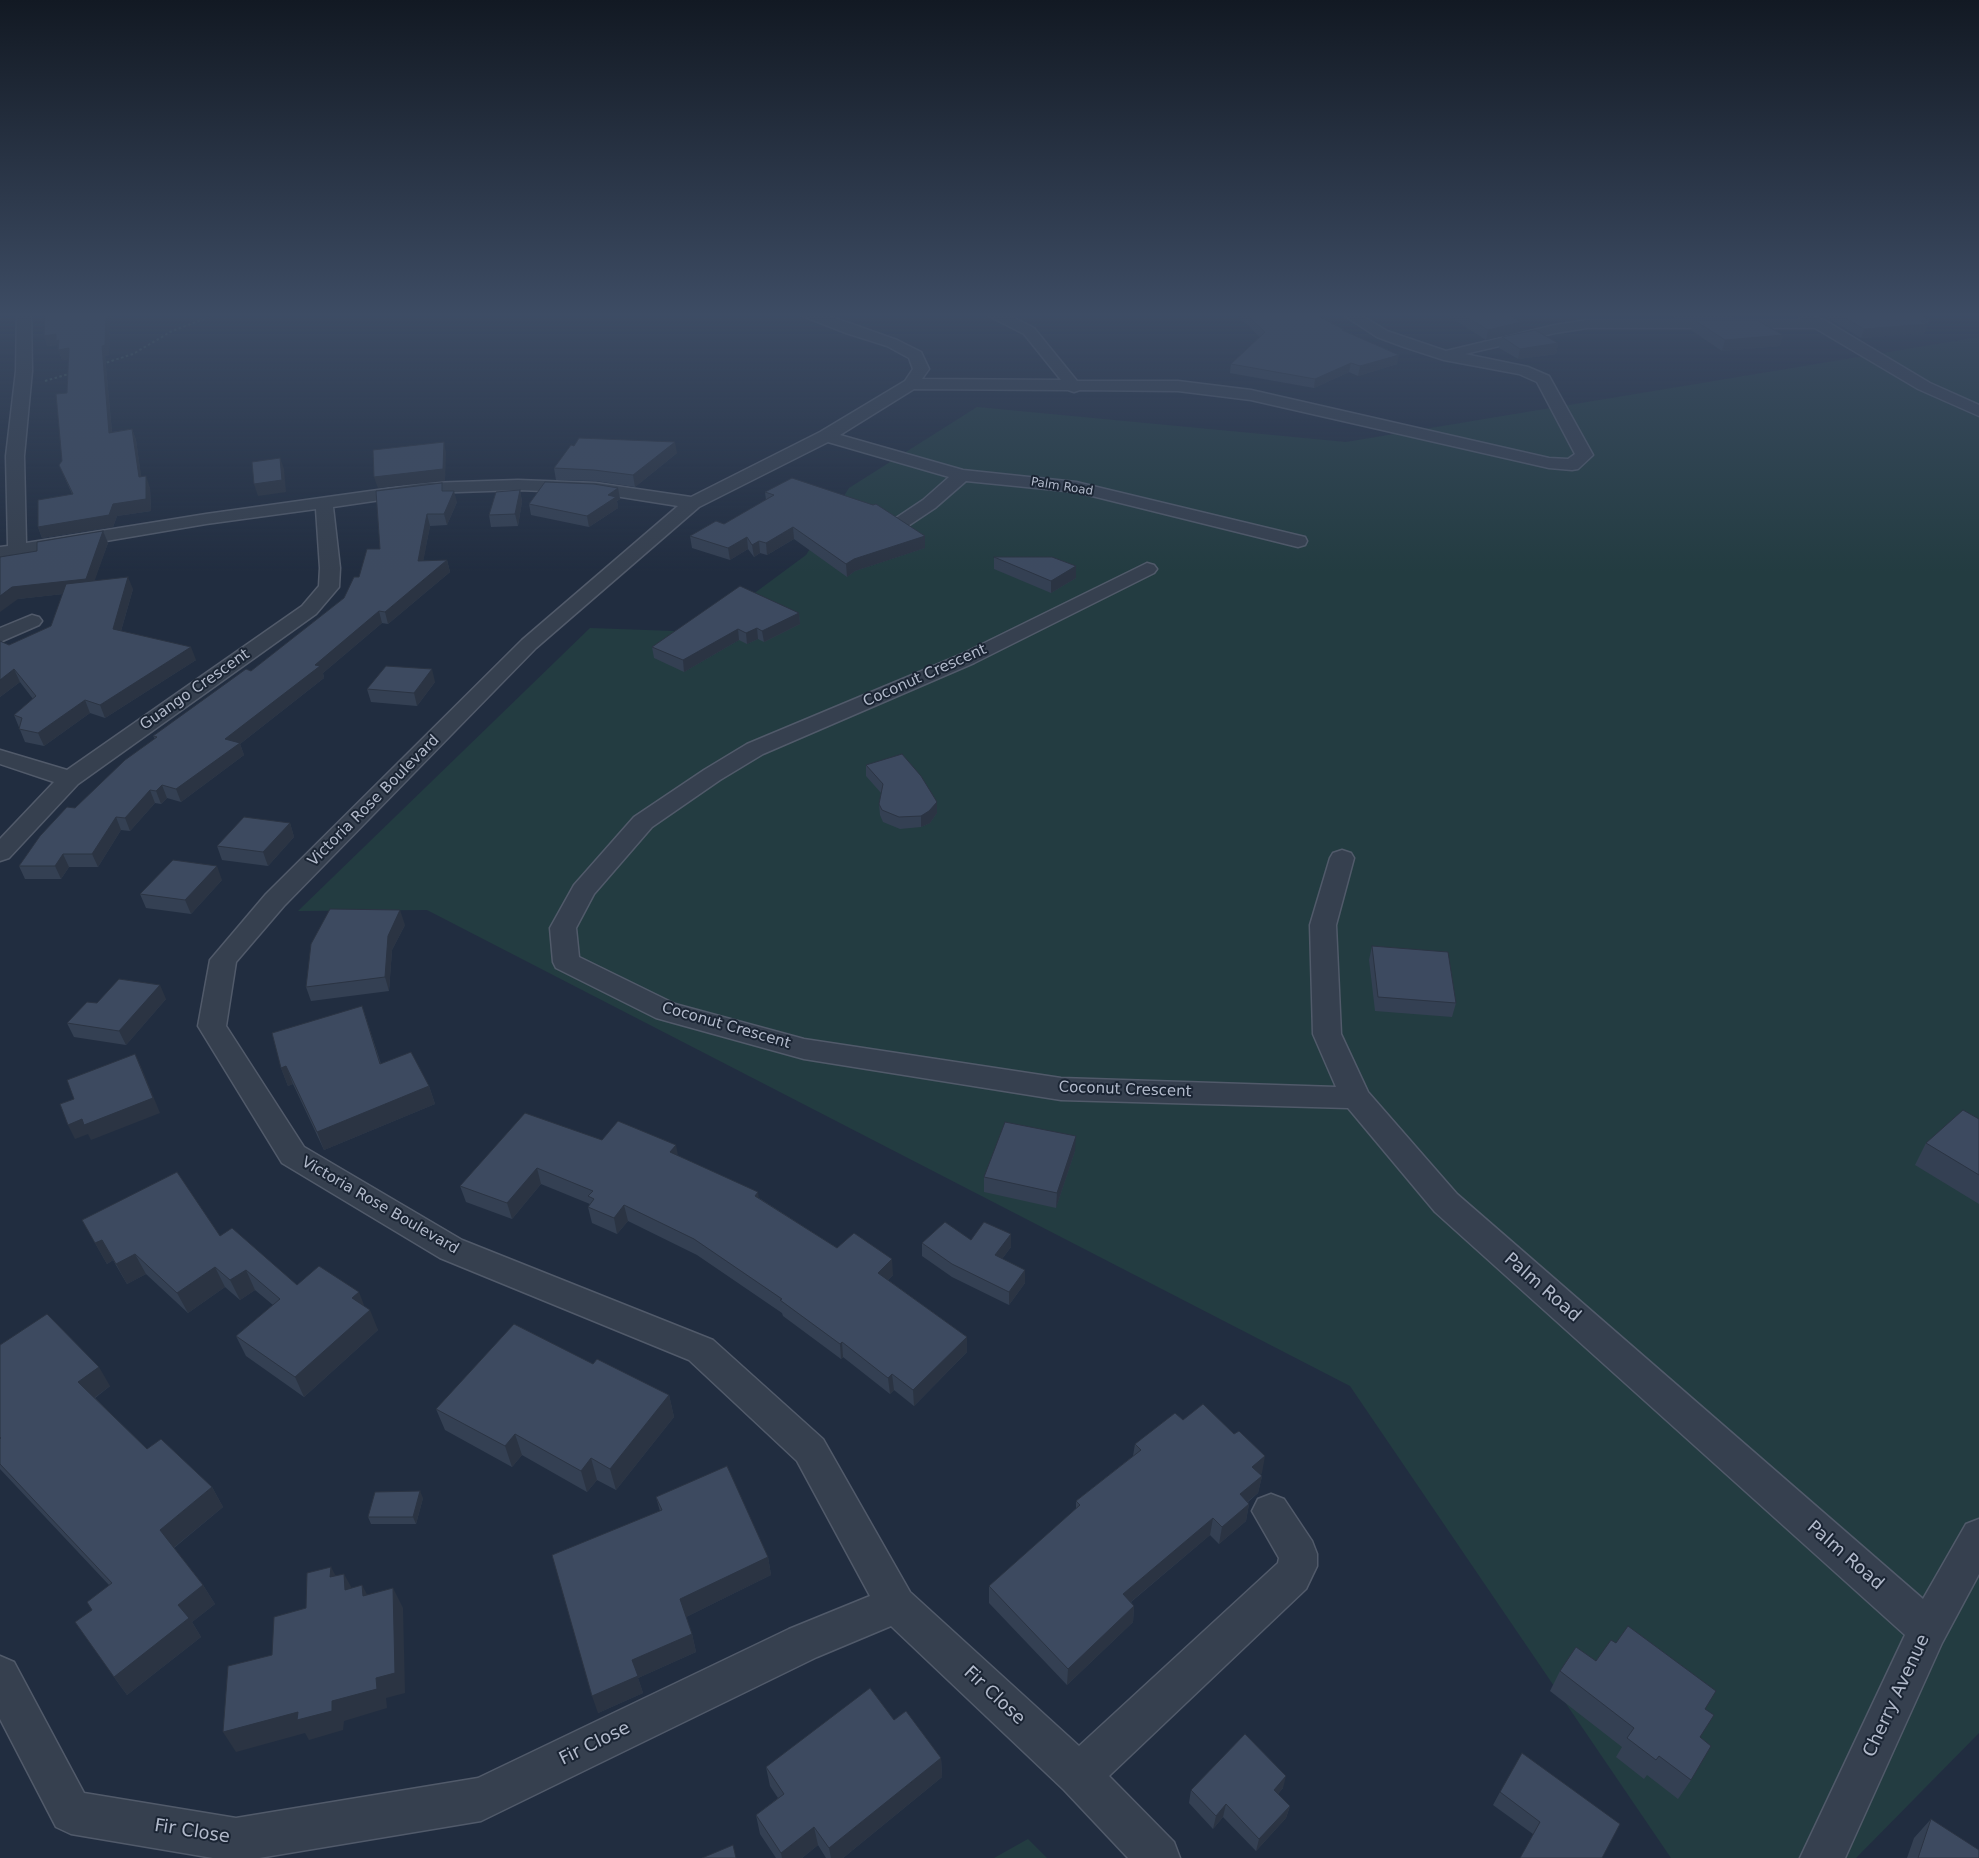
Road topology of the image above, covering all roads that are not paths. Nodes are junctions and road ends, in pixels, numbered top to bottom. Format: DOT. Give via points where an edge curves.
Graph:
graph roads {
  1 [pos="19,399"];
  2 [pos="888,399"];
  3 [pos="1263,399"];
  4 [pos="1554,399"];
  5 [pos="1953,399"];
  6 [pos="1979,410"];
  7 [pos="826,436"];
  8 [pos="8,457"];
  9 [pos="962,475"];
  10 [pos="324,502"];
  11 [pos="693,503"];
  12 [pos="902,522"];
  13 [pos="1298,541"];
  14 [pos="8,552"];
  15 [pos="1147,569"];
  16 [pos="32,621"];
  17 [pos="0,636"];
  18 [pos="0,757"];
  19 [pos="70,779"];
  20 [pos="0,853"];
  21 [pos="1342,858"];
  22 [pos="1356,1098"];
  23 [pos="1271,1511"];
  24 [pos="1979,1537"];
  25 [pos="896,1605"];
  26 [pos="1928,1629"];
  27 [pos="0,1676"];
  28 [pos="1078,1775"];
  29 [pos="1158,1858"];
  30 [pos="1822,1858"];
  1 -- 8 [label="street"];
  2 -- 7 [label="street, Victoria Rose Boulevard"];
  3 -- 4 [label="street" via="1549,464 1572,465 1584,455"];
  5 -- 6 [label="street"];
  7 -- 9 [label="street, Palm Road"];
  7 -- 11 [label="street, Victoria Rose Boulevard"];
  8 -- 14 [label="street"];
  9 -- 12 [label="street"];
  9 -- 13 [label="street, Palm Road" via="1076,487"];
  10 -- 11 [label="street" via="428,488 518,485 596,488"];
  10 -- 14 [label="street"];
  10 -- 19 [label="street, Guango Crescent" via="329,587 309,610"];
  11 -- 25 [label="street, Victoria Rose Boulevard" via="529,644 275,900 223,960 212,1026 293,1156 451,1249 701,1350 810,1450"];
  15 -- 22 [label="street, Coconut Crescent" via="967,659 755,749 712,775 643,822 583,891 563,928 566,962 666,1011 804,1048 1061,1089"];
  16 -- 17 [label="street"];
  18 -- 19 [label="street"];
  19 -- 20 [label="street, Guango Crescent"];
  21 -- 22 [label="street, Palm Road" via="1323,926 1324,985 1327,1034"];
  22 -- 26 [label="street, Palm Road" via="1446,1203"];
  23 -- 28 [label="street" via="1298,1554 1298,1566 1292,1576"];
  24 -- 26 [label="street, Cherry Avenue"];
  25 -- 27 [label="street, Fir Close" via="803,1643 481,1800 236,1840 71,1812"];
  25 -- 28 [label="street, Fir Close"];
  26 -- 30 [label="street, Cherry Avenue"];
  28 -- 29 [label="street, Fir Close"];
}
